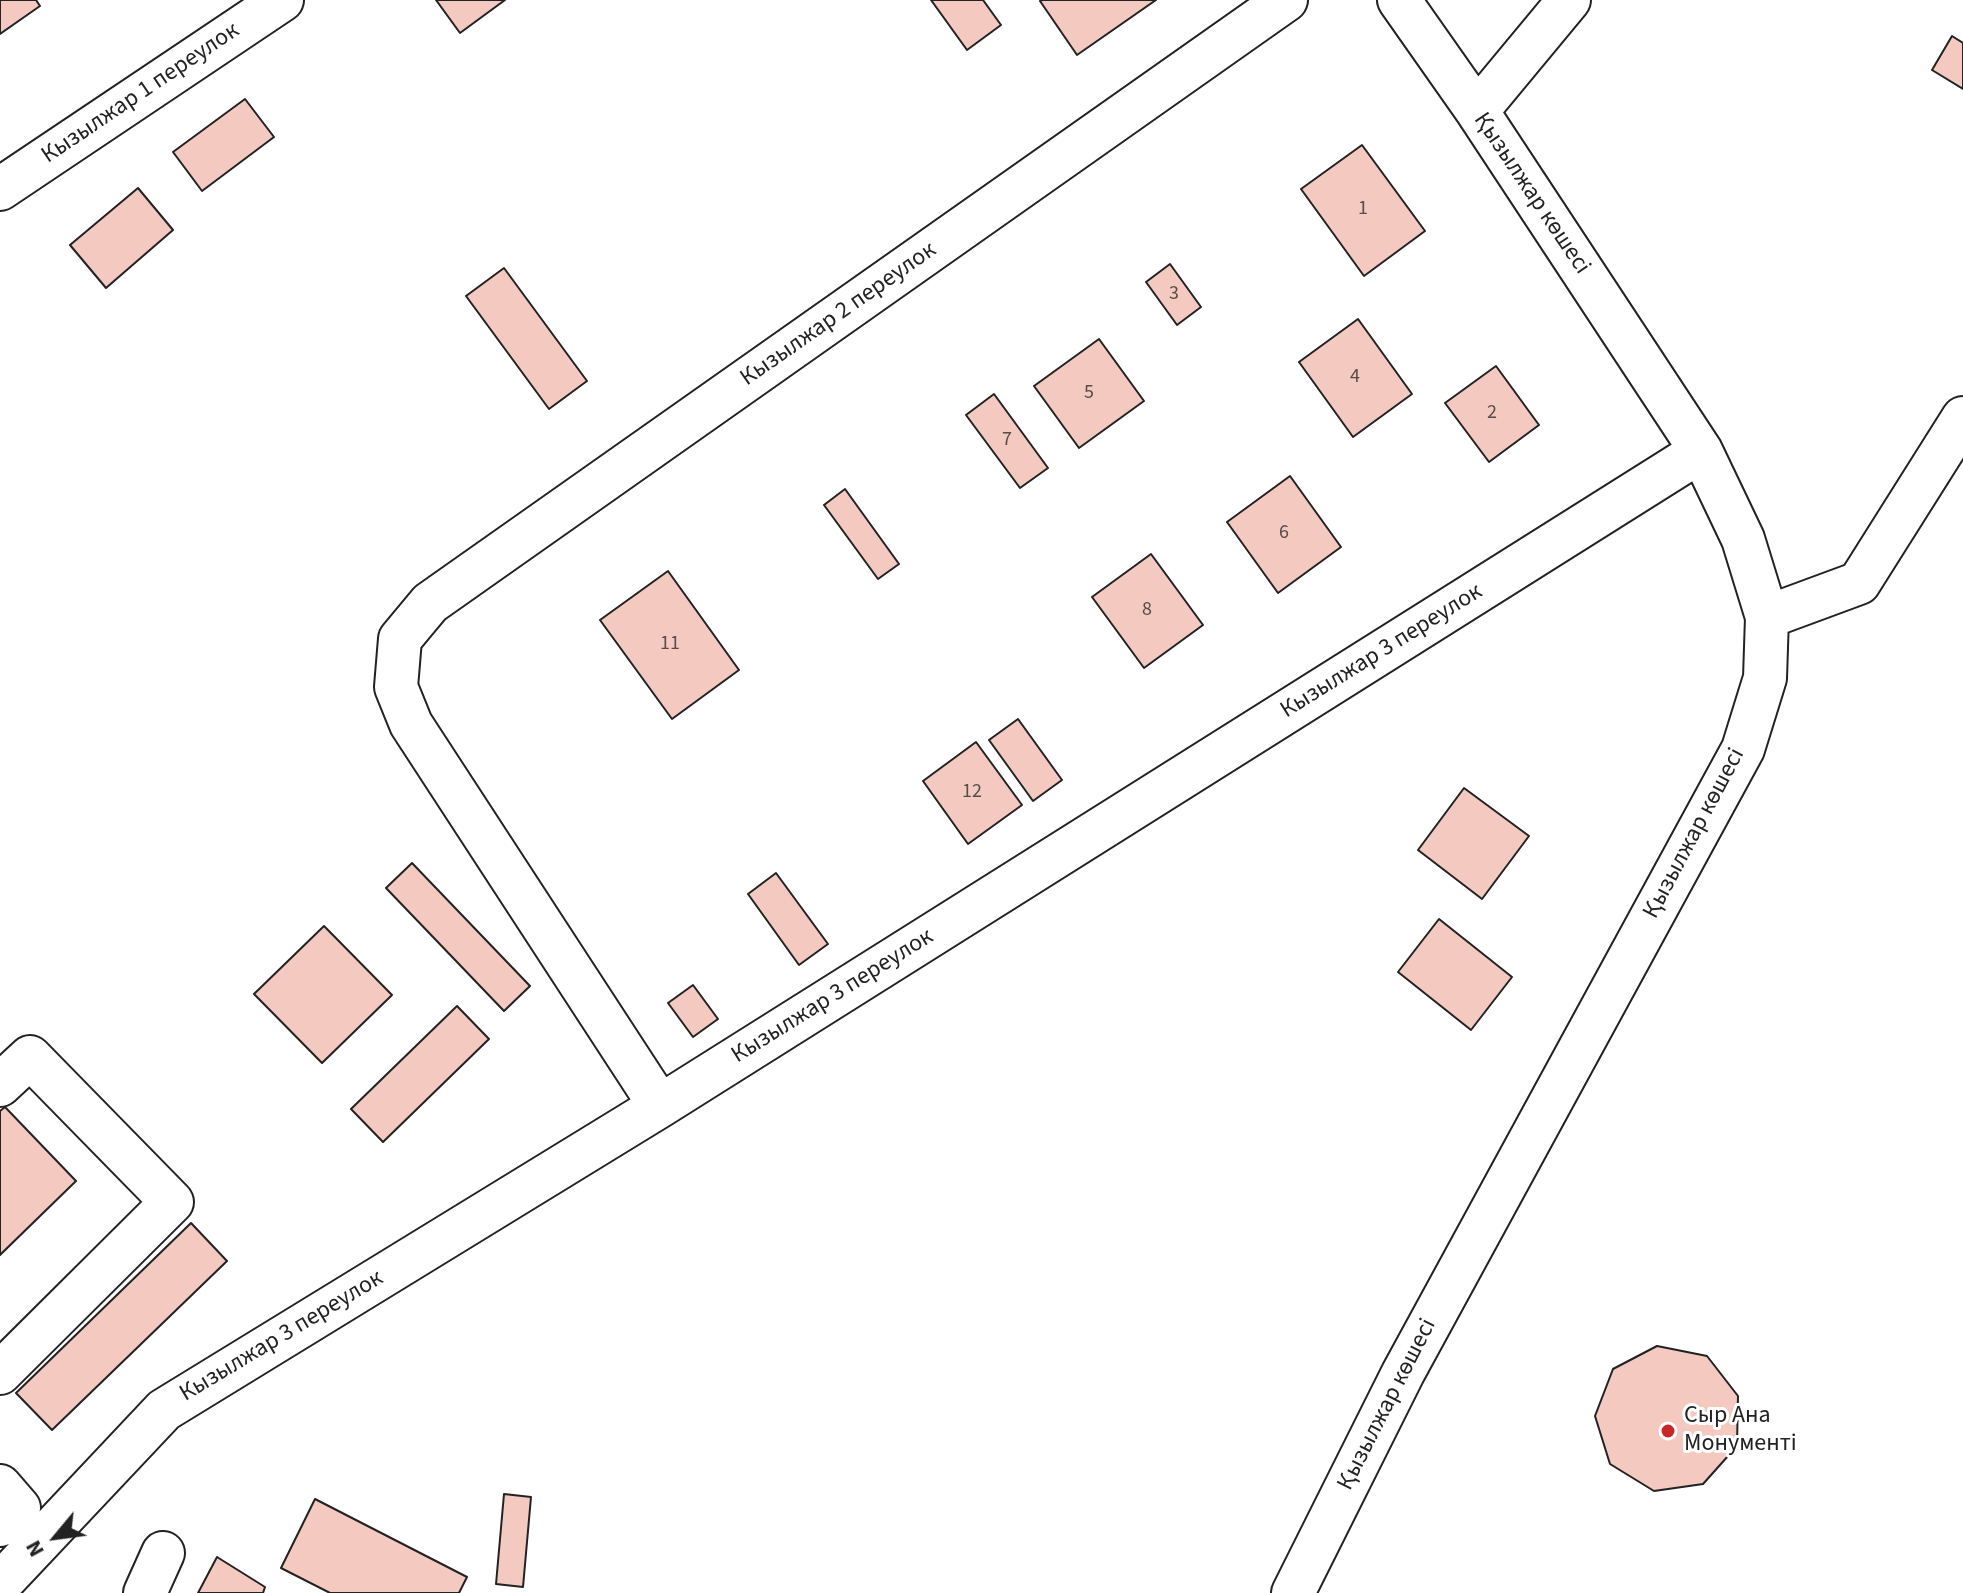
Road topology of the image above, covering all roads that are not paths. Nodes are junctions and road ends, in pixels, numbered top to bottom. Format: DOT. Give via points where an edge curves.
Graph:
graph roads {
  1 [pos="282,0"];
  2 [pos="1286,0"];
  3 [pos="1399,0"];
  4 [pos="1569,0"];
  5 [pos="1477,111"];
  6 [pos="0,189"];
  7 [pos="1963,418"];
  8 [pos="1701,451"];
  9 [pos="1767,617"];
  10 [pos="0,1085"];
  11 [pos="660,1106"];
  12 [pos="0,1373"];
  13 [pos="0,1486"];
  14 [pos="0,1525"];
  15 [pos="163,1553"];
  16 [pos="0,1584"];
  17 [pos="145,1593"];
  18 [pos="1293,1593"];
  1 -- 6 [label="street, Кызылжар 1 переулок"];
  2 -- 11 [label="street, Кызылжар 2 переулок" via="430,603 400,639 396,687 411,724"];
  3 -- 5 [label="street, Қызылжар көшесі"];
  4 -- 5 [label="street"];
  5 -- 8 [label="street, Қызылжар көшесі"];
  7 -- 9 [label="street" via="1859,583"];
  8 -- 9 [label="street, Қызылжар көшесі" via="1743,539"];
  8 -- 11 [label="street, Кызылжар 3 переулок"];
  9 -- 18 [label="street, Қызылжар көшесі" via="1765,678 1743,749 1403,1373"];
  10 -- 12 [label="street" via="30,1057 172,1202"];
  11 -- 16 [label="street, Кызылжар 3 переулок" via="164,1410"];
  13 -- 14 [label="street" via="19,1508"];
  15 -- 17 [label="street"];
}
